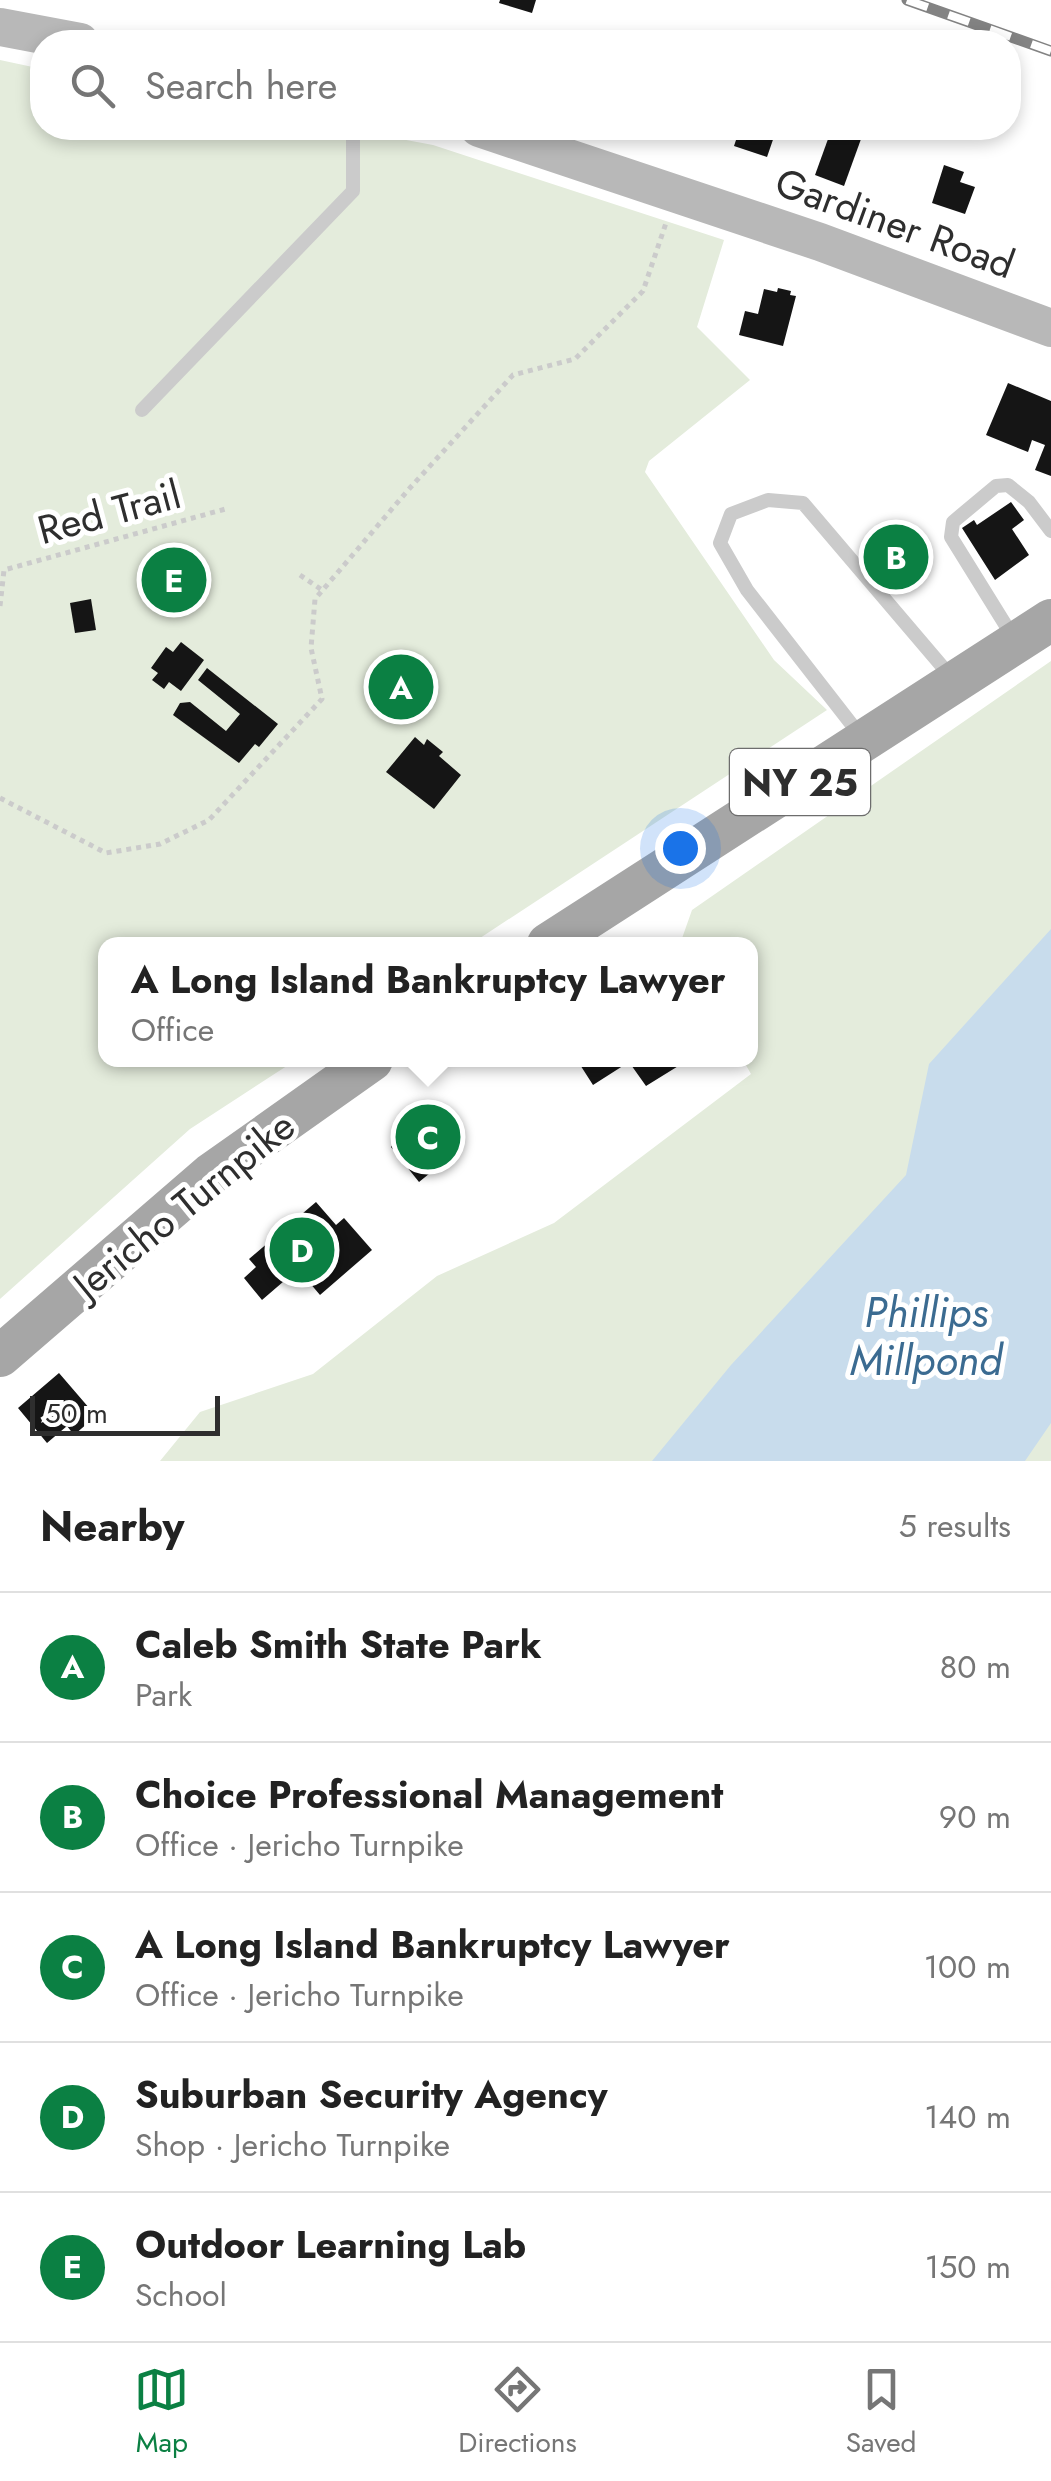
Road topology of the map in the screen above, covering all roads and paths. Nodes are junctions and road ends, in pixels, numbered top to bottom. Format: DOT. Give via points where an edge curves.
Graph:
graph roads {
  1 [pos="0,28"];
  2 [pos="30,33"];
  3 [pos="353,140"];
  4 [pos="516,140"];
  5 [pos="676,192"];
  6 [pos="1051,328"];
  7 [pos="142,410"];
  8 [pos="229,508"];
  9 [pos="1051,532"];
  10 [pos="2,568"];
  11 [pos="300,575"];
  12 [pos="322,590"];
  13 [pos="0,606"];
  14 [pos="1034,631"];
  15 [pos="955,682"];
  16 [pos="864,741"];
  17 [pos="0,798"];
  18 [pos="559,937"];
  19 [pos="362,1067"];
  20 [pos="0,1356"];
  1 -- 2 [label="main road"];
  3 -- 7 [label="lane" via="353,191"];
  4 -- 5 [label="main road, Gardiner Road"];
  5 -- 6 [label="main road, Gardiner Road"];
  5 -- 12 [label="path" via="642,292 576,359 513,375"];
  8 -- 10 [label="path, Red Trail"];
  9 -- 14 [label="lane" via="1008,485 996,486 953,522 952,537"];
  10 -- 13 [label="path, Red Trail"];
  11 -- 12 [label="path"];
  12 -- 17 [label="path" via="315,599 311,648 322,699 209,820 160,844 106,853"];
  14 -- 15 [label="main road, NY 25"];
  15 -- 16 [label="main road, NY 25"];
  15 -- 16 [label="lane" via="804,503 768,500 731,514 720,543 747,590"];
  16 -- 18 [label="main road, NY 25"];
  19 -- 20 [label="main road, Jericho Turnpike" via="211,1174"];
}
